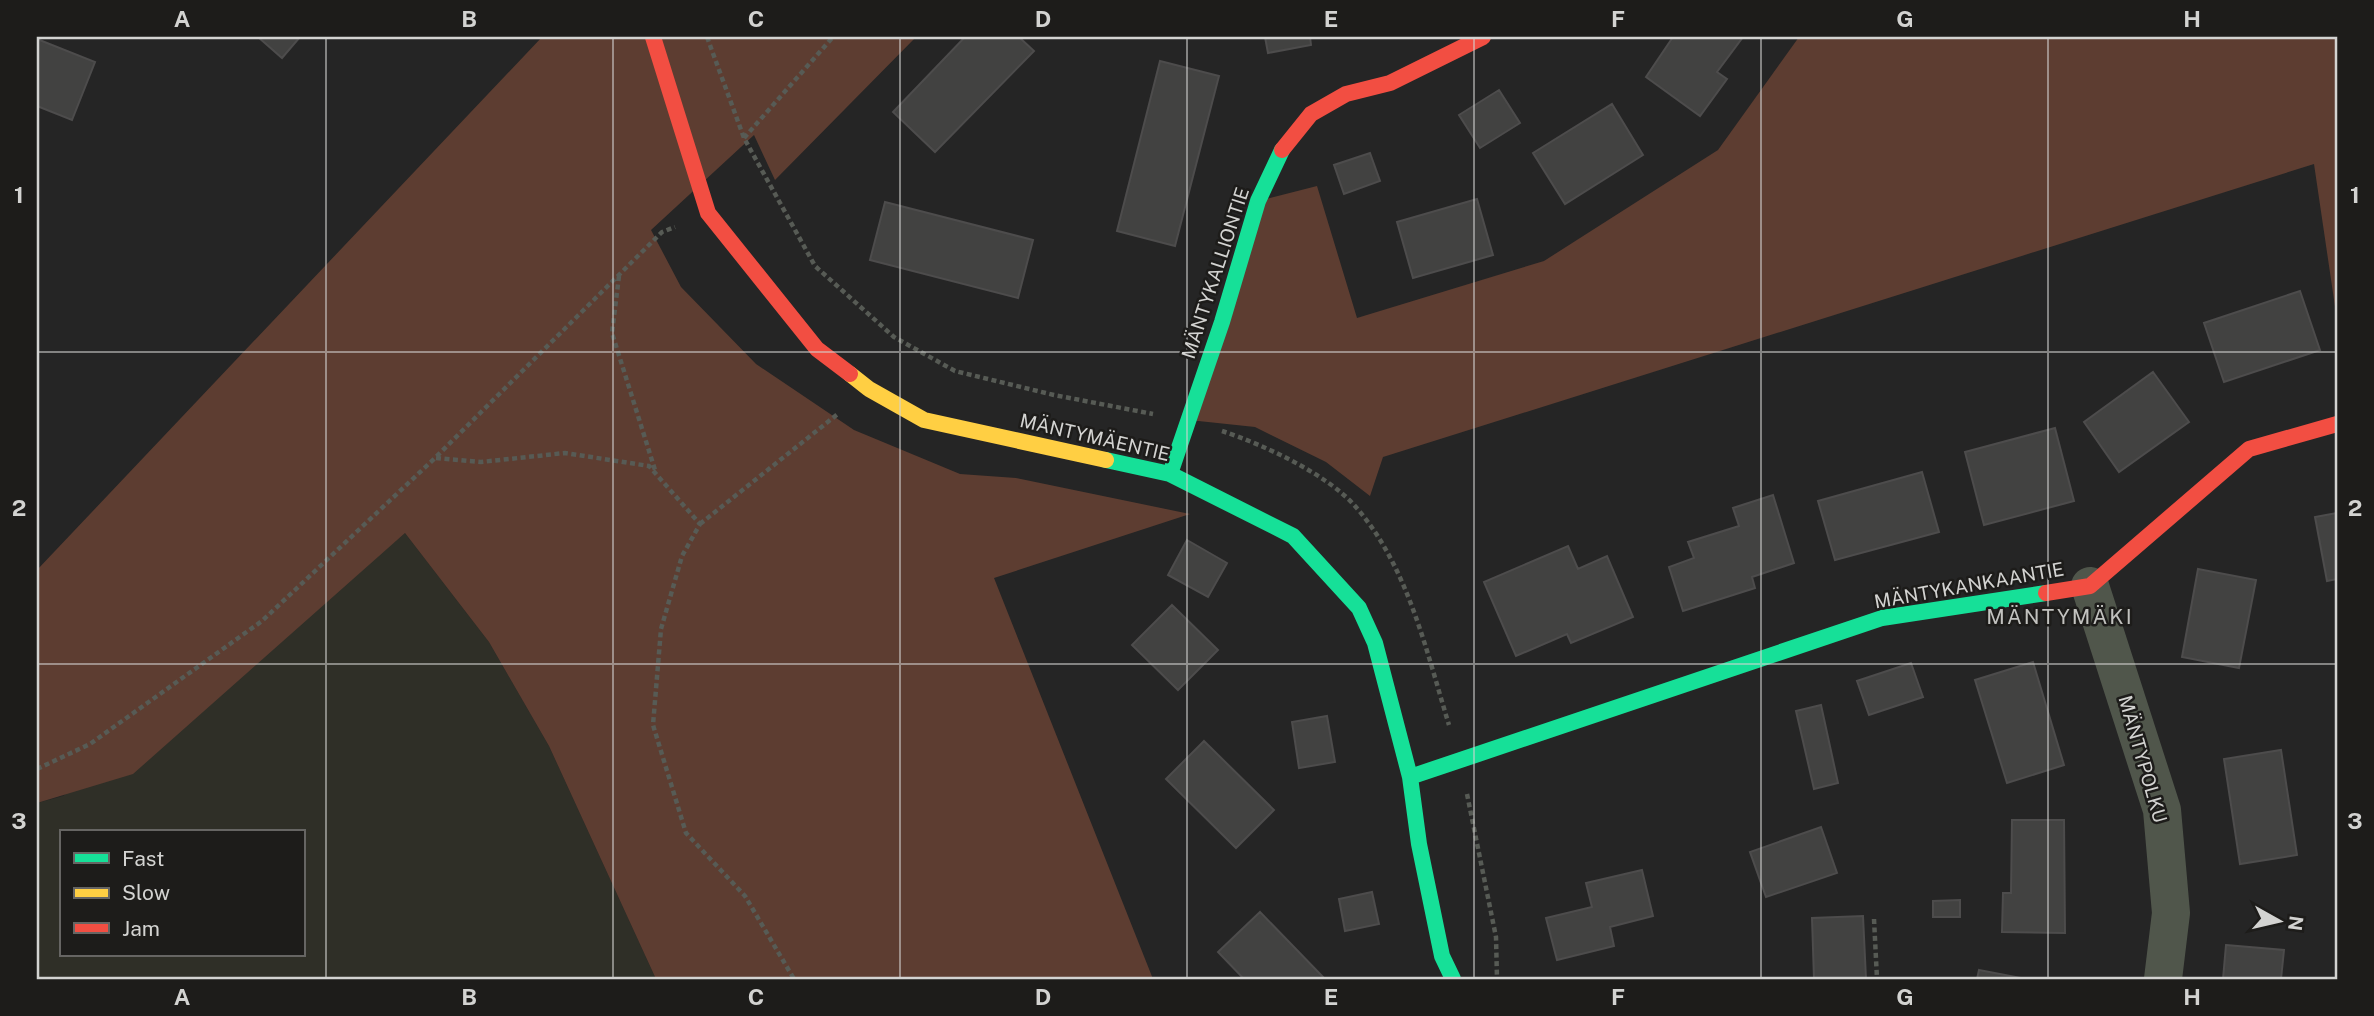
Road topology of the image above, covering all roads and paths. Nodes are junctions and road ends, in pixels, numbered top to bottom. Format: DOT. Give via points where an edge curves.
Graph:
graph roads {
  1 [pos="653,37"];
  2 [pos="833,37"];
  3 [pos="1483,37"];
  4 [pos="744,138"];
  5 [pos="708,213"];
  6 [pos="620,274"];
  7 [pos="869,389"];
  8 [pos="2337,424"];
  9 [pos="435,458"];
  10 [pos="656,474"];
  11 [pos="1170,474"];
  12 [pos="700,524"];
  13 [pos="2090,586"];
  14 [pos="37,769"];
  15 [pos="1410,777"];
  16 [pos="1874,919"];
  17 [pos="794,979"];
  18 [pos="1453,979"];
  19 [pos="1877,979"];
  20 [pos="2163,979"];
  1 -- 5 [label="street, MÄNTYMÄENTIE"];
  2 -- 4 [label="path"];
  3 -- 11 [label="street, MÄNTYKALLIONTIE" via="1390,83 1346,94 1311,114 1285,143 1258,201"];
  5 -- 6 [label="path" via="662,232"];
  5 -- 7 [label="street, MÄNTYMÄENTIE" via="817,349"];
  6 -- 9 [label="path"];
  6 -- 10 [label="path" via="612,333"];
  7 -- 11 [label="street, MÄNTYMÄENTIE" via="923,420"];
  7 -- 12 [label="path"];
  8 -- 13 [label="street, MÄNTYKANKAANTIE" via="2249,449"];
  9 -- 10 [label="path" via="481,462 565,453 649,466"];
  9 -- 14 [label="path" via="262,621 90,744"];
  10 -- 12 [label="path"];
  11 -- 15 [label="street, MÄNTYMÄENTIE" via="1293,536 1338,581 1359,608 1375,643"];
  12 -- 17 [label="path" via="682,556 661,629 653,725 687,833 745,896"];
  13 -- 15 [label="street, MÄNTYKANKAANTIE" via="1882,618"];
  13 -- 20 [label="street, MÄNTYPOLKU" via="2162,810 2171,913"];
  15 -- 18 [label="street, MÄNTYMÄENTIE" via="1442,956"];
  16 -- 19 [label="path"];
}
